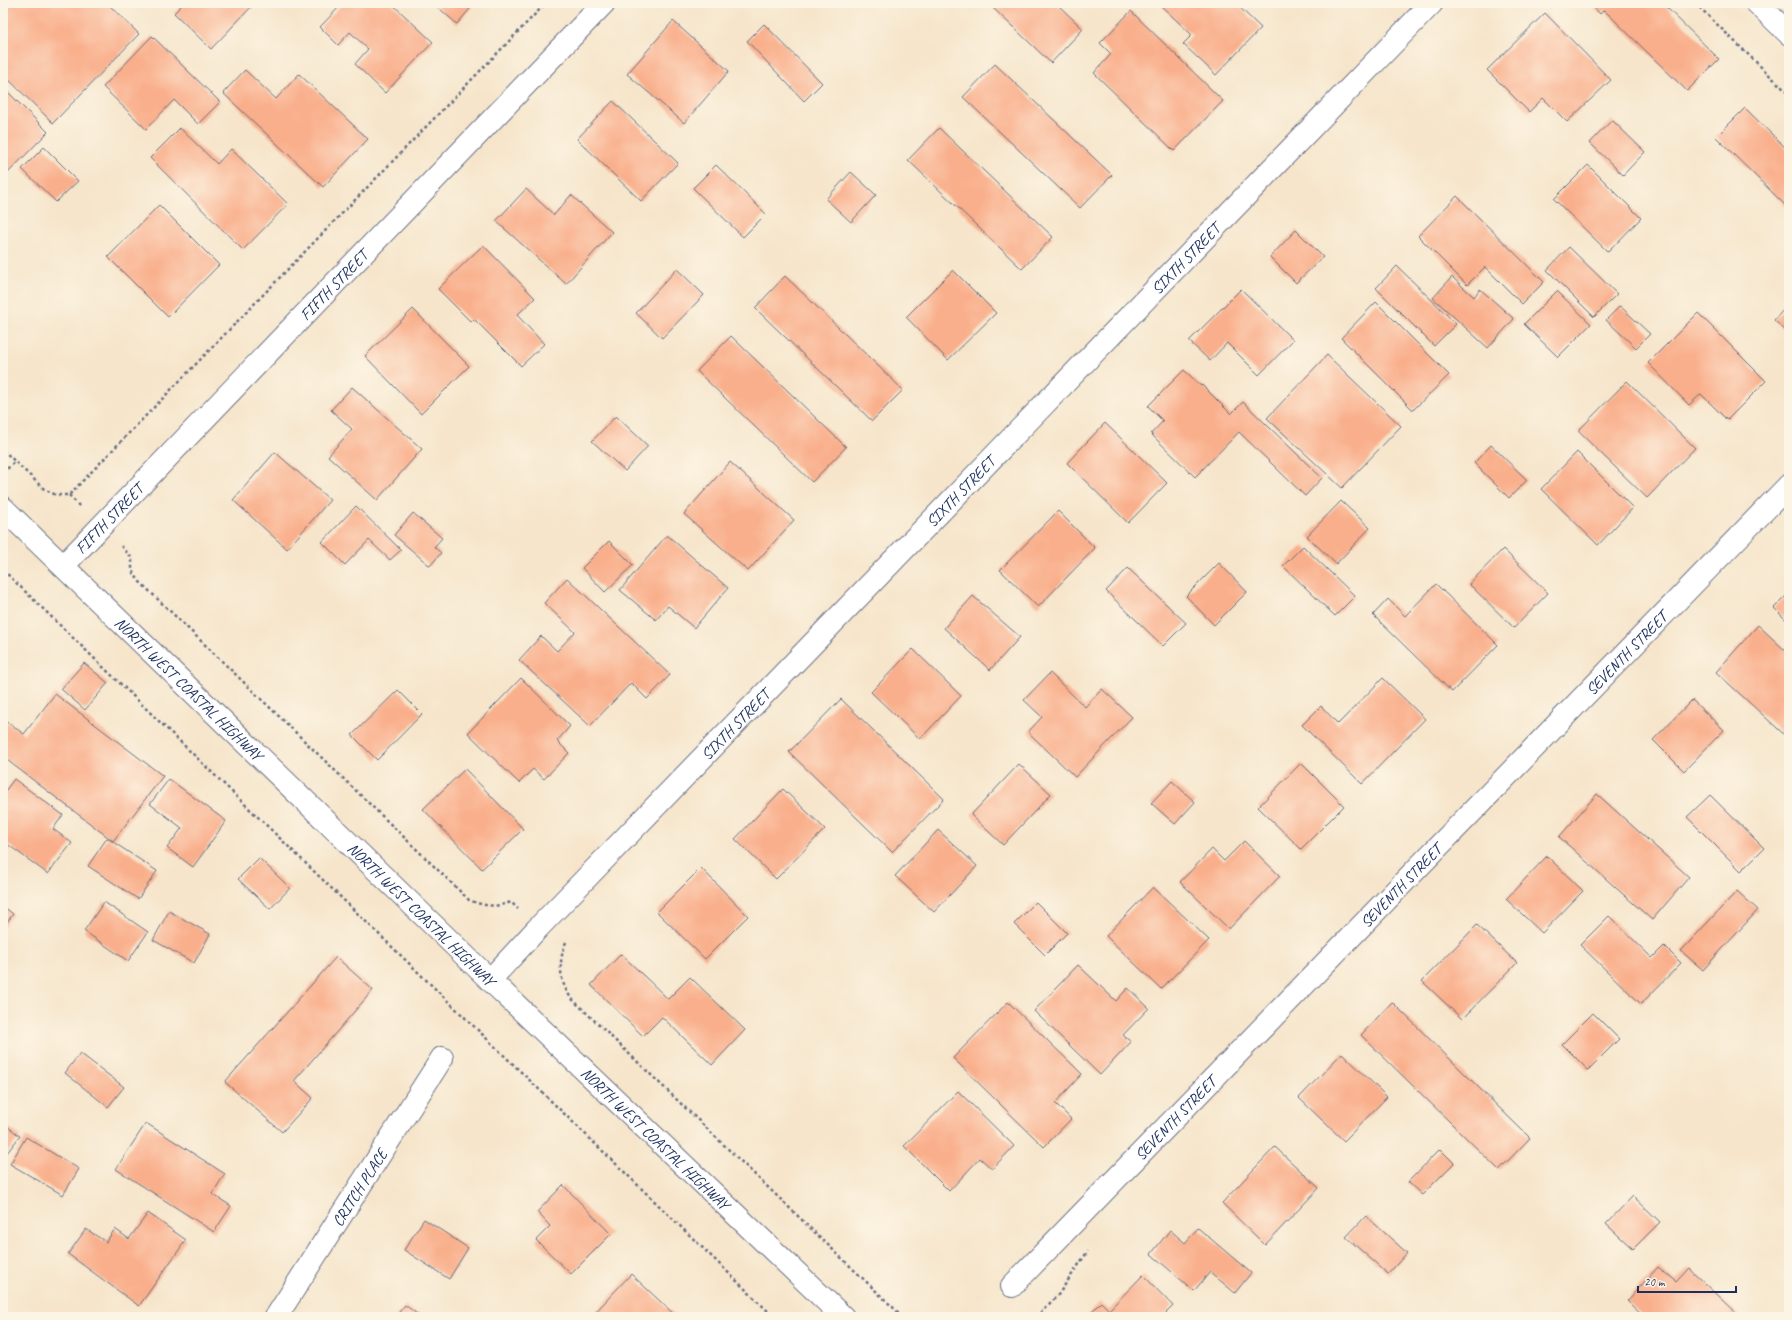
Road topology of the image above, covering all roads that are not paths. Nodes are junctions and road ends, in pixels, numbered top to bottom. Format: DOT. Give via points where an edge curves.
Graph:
graph roads {
  1 [pos="604,3"];
  2 [pos="1432,3"];
  3 [pos="1757,3"];
  4 [pos="1789,34"];
  5 [pos="1789,485"];
  6 [pos="3,508"];
  7 [pos="62,566"];
  8 [pos="490,980"];
  9 [pos="442,1058"];
  10 [pos="1012,1286"];
  11 [pos="276,1317"];
  12 [pos="843,1317"];
  1 -- 7 [label="main road, FIFTH STREET"];
  2 -- 8 [label="main road, SIXTH STREET"];
  3 -- 4 [label="main road"];
  5 -- 10 [label="main road, SEVENTH STREET"];
  6 -- 7 [label="main road, NORTH WEST COASTAL HIGHWAY"];
  7 -- 8 [label="main road, NORTH WEST COASTAL HIGHWAY"];
  8 -- 12 [label="main road, NORTH WEST COASTAL HIGHWAY"];
  9 -- 11 [label="main road, CRITCH PLACE"];
}
